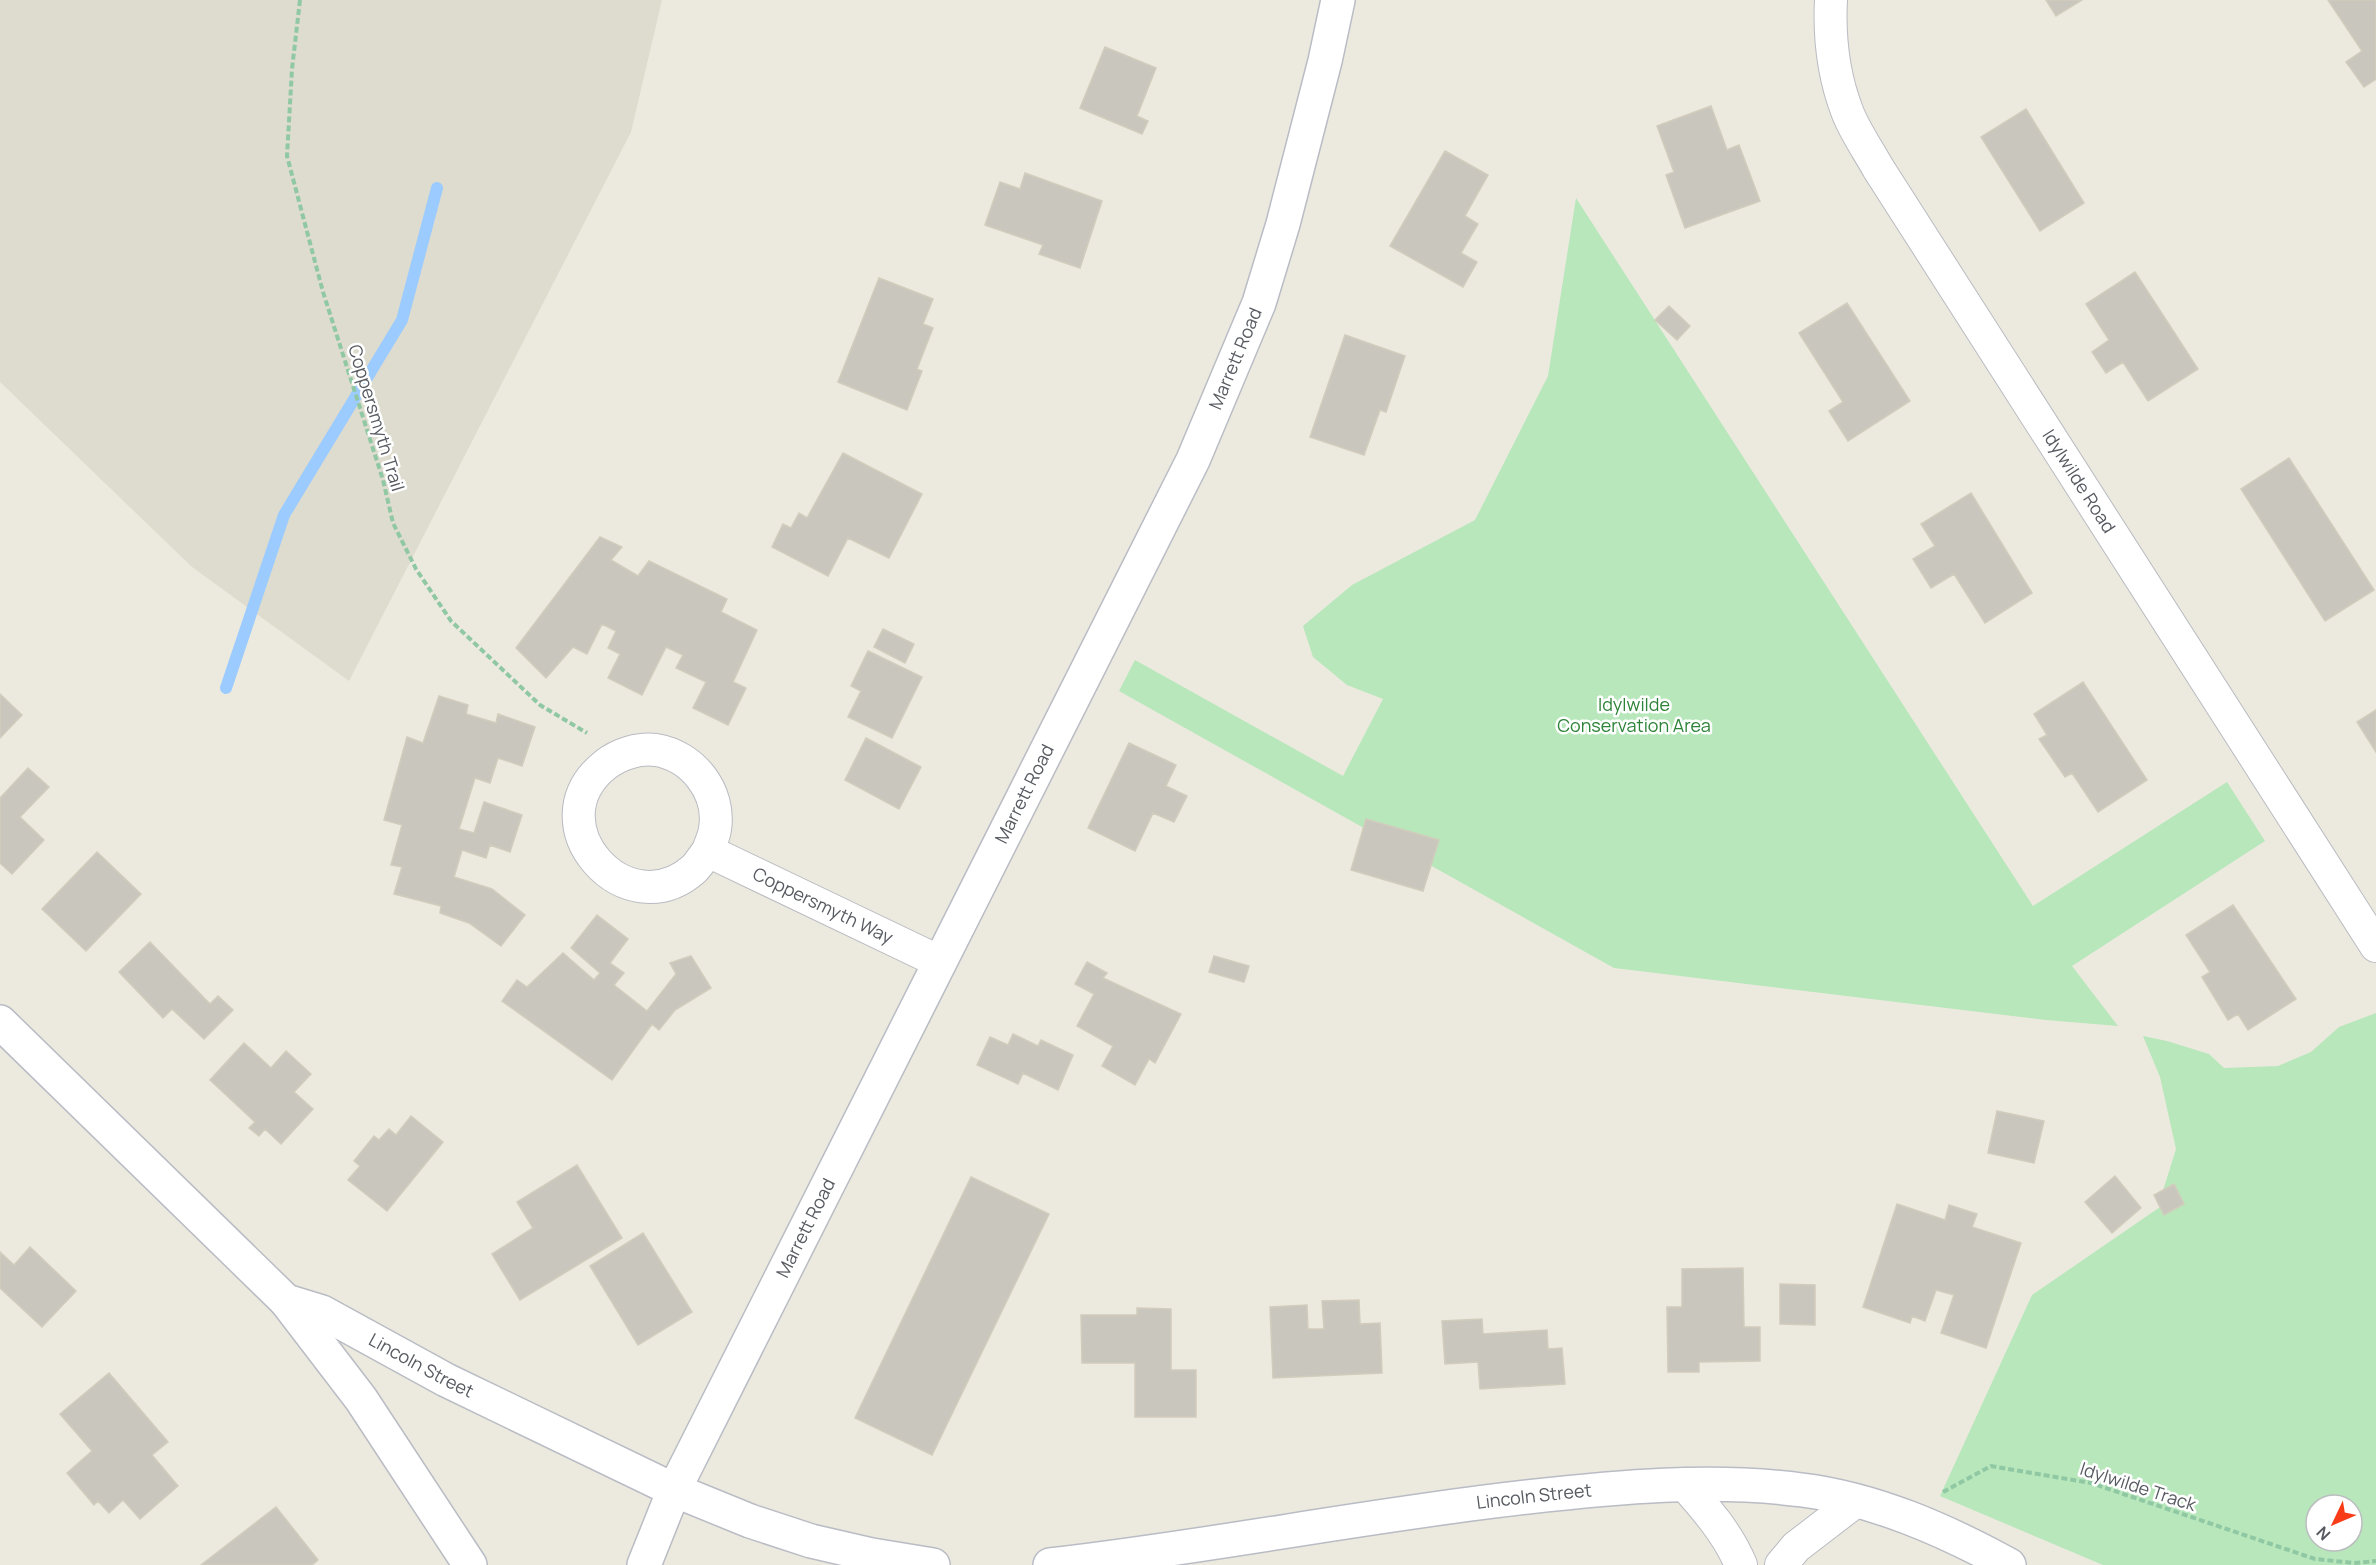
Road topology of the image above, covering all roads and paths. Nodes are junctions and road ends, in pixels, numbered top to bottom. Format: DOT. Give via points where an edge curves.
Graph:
graph roads {
  1 [pos="300,0"];
  2 [pos="1338,0"];
  3 [pos="1831,0"];
  4 [pos="613,759"];
  5 [pos="708,851"];
  6 [pos="2376,946"];
  7 [pos="940,962"];
  8 [pos="0,1022"];
  9 [pos="286,1300"];
  10 [pos="1684,1484"];
  11 [pos="674,1490"];
  12 [pos="1856,1501"];
  13 [pos="1900,1515"];
  14 [pos="2376,1561"];
  15 [pos="470,1565"];
  16 [pos="644,1565"];
  17 [pos="933,1565"];
  18 [pos="1050,1565"];
  19 [pos="1742,1565"];
  20 [pos="1781,1565"];
  21 [pos="2009,1565"];
  1 -- 4 [label="path, Coppersmyth Trail" via="287,156 323,292 393,523 416,569 451,621 540,705 591,735"];
  2 -- 7 [label="street, Marrett Road" via="1289,201 1259,303 1193,460"];
  3 -- 6 [label="street, Idylwilde Road" via="1834,72 1847,113 1878,168"];
  4 -- 5 [label="street" via="633,751 655,750 676,756 695,769 708,787 715,808 715,830"];
  4 -- 5 [label="street" via="595,773 583,793 579,816 582,838 592,858 609,874 630,884 652,886 674,881 694,869"];
  5 -- 7 [label="street, Coppersmyth Way"];
  7 -- 11 [label="street, Marrett Road"];
  8 -- 9 [label="street, Lincoln Street"];
  9 -- 11 [label="street, Lincoln Street" via="322,1312 446,1380"];
  9 -- 15 [label="street" via="361,1400"];
  10 -- 12 [label="street, Lincoln Street" via="1803,1490"];
  10 -- 18 [label="street, Lincoln Street" via="1467,1504"];
  10 -- 19 [label="street" via="1713,1516"];
  11 -- 16 [label="street, Marrett Road"];
  11 -- 17 [label="street, Lincoln Street" via="811,1541"];
  12 -- 13 [label="street, Lincoln Street"];
  12 -- 20 [label="street" via="1796,1547"];
  13 -- 14 [label="path, Idylwilde Track" via="1991,1466 2091,1484 2315,1559"];
  13 -- 21 [label="street, Lincoln Street" via="1969,1543"];
}
